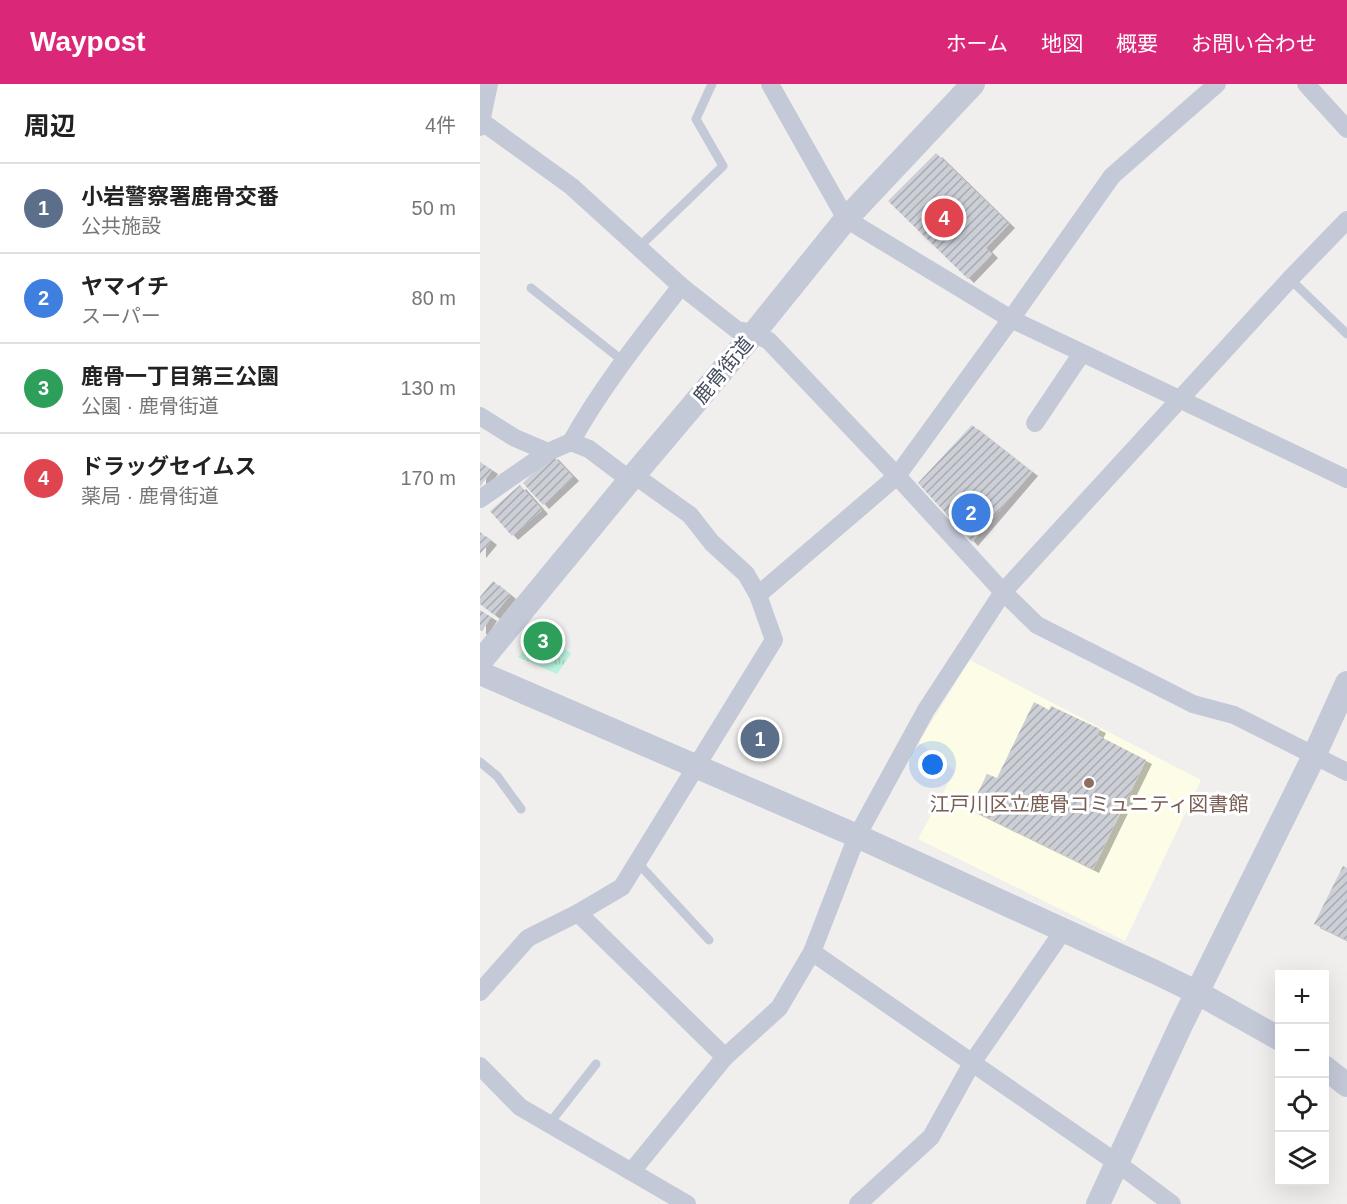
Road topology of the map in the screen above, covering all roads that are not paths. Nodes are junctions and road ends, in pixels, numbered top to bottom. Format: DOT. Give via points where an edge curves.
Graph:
graph roads {
  1 [pos="489,84"];
  2 [pos="712,84"];
  3 [pos="770,84"];
  4 [pos="973,84"];
  5 [pos="1217,84"];
  6 [pos="1306,84"];
  7 [pos="481,124"];
  8 [pos="1347,129"];
  9 [pos="846,219"];
  10 [pos="1347,220"];
  11 [pos="638,248"];
  12 [pos="1290,279"];
  13 [pos="681,286"];
  14 [pos="531,288"];
  15 [pos="1011,319"];
  16 [pos="754,333"];
  17 [pos="1347,334"];
  18 [pos="1082,353"];
  19 [pos="623,362"];
  20 [pos="1180,400"];
  21 [pos="480,416"];
  22 [pos="1035,423"];
  23 [pos="571,442"];
  24 [pos="548,452"];
  25 [pos="897,476"];
  26 [pos="632,477"];
  27 [pos="1347,479"];
  28 [pos="480,499"];
  29 [pos="1003,592"];
  30 [pos="758,595"];
  31 [pos="480,662"];
  32 [pos="480,673"];
  33 [pos="1347,682"];
  34 [pos="1314,756"];
  35 [pos="480,762"];
  36 [pos="696,765"];
  37 [pos="1347,772"];
  38 [pos="521,809"];
  39 [pos="857,836"];
  40 [pos="638,864"];
  41 [pos="579,912"];
  42 [pos="1063,931"];
  43 [pos="709,940"];
  44 [pos="812,952"];
  45 [pos="480,992"];
  46 [pos="1198,993"];
  47 [pos="1275,1036"];
  48 [pos="725,1057"];
  49 [pos="596,1064"];
  50 [pos="972,1064"];
  51 [pos="480,1066"];
  52 [pos="1329,1071"];
  53 [pos="1347,1085"];
  54 [pos="549,1124"];
  55 [pos="1117,1163"];
  56 [pos="632,1171"];
  57 [pos="687,1204"];
  58 [pos="858,1204"];
  59 [pos="1098,1204"];
  60 [pos="1172,1204"];
  1 -- 7 [label="street"];
  2 -- 11 [label="lane" via="696,118 723,166"];
  3 -- 9 [label="street"];
  4 -- 9 [label="street, 鹿骨街道"];
  5 -- 15 [label="street" via="1112,176"];
  6 -- 8 [label="street"];
  7 -- 11 [label="street" via="571,186"];
  9 -- 15 [label="street"];
  9 -- 16 [label="street, 鹿骨街道"];
  10 -- 12 [label="street"];
  11 -- 13 [label="street"];
  12 -- 17 [label="lane"];
  12 -- 20 [label="street"];
  13 -- 16 [label="street" via="737,330"];
  13 -- 19 [label="street"];
  14 -- 19 [label="lane"];
  15 -- 18 [label="street"];
  15 -- 25 [label="street"];
  16 -- 25 [label="street" via="769,341"];
  16 -- 26 [label="street, 鹿骨街道"];
  18 -- 20 [label="street"];
  18 -- 22 [label="street"];
  19 -- 23 [label="street"];
  20 -- 27 [label="street"];
  20 -- 29 [label="street"];
  21 -- 24 [label="street" via="515,438"];
  23 -- 24 [label="street"];
  23 -- 26 [label="street"];
  24 -- 28 [label="street"];
  25 -- 29 [label="street"];
  25 -- 30 [label="street"];
  26 -- 30 [label="street" via="690,515 712,543 746,574"];
  26 -- 31 [label="street, 鹿骨街道"];
  29 -- 34 [label="street" via="1037,625 1193,704 1234,715"];
  29 -- 39 [label="street" via="926,710"];
  30 -- 36 [label="street" via="774,640"];
  32 -- 36 [label="street"];
  33 -- 34 [label="street"];
  34 -- 37 [label="street"];
  34 -- 46 [label="street"];
  35 -- 38 [label="lane" via="497,776"];
  36 -- 39 [label="street"];
  36 -- 40 [label="street"];
  39 -- 42 [label="street"];
  39 -- 44 [label="street"];
  40 -- 41 [label="street" via="622,887"];
  40 -- 43 [label="lane"];
  41 -- 45 [label="street" via="528,938"];
  41 -- 48 [label="street"];
  42 -- 46 [label="street"];
  42 -- 50 [label="street"];
  44 -- 48 [label="street" via="778,1008"];
  44 -- 50 [label="street"];
  46 -- 47 [label="street"];
  46 -- 55 [label="street"];
  48 -- 56 [label="street"];
  49 -- 54 [label="lane"];
  50 -- 55 [label="street"];
  50 -- 58 [label="street" via="930,1137"];
  51 -- 54 [label="street" via="520,1107"];
  52 -- 53 [label="street"];
  54 -- 56 [label="street"];
  55 -- 59 [label="street"];
  55 -- 60 [label="street"];
  56 -- 57 [label="street"];
}
